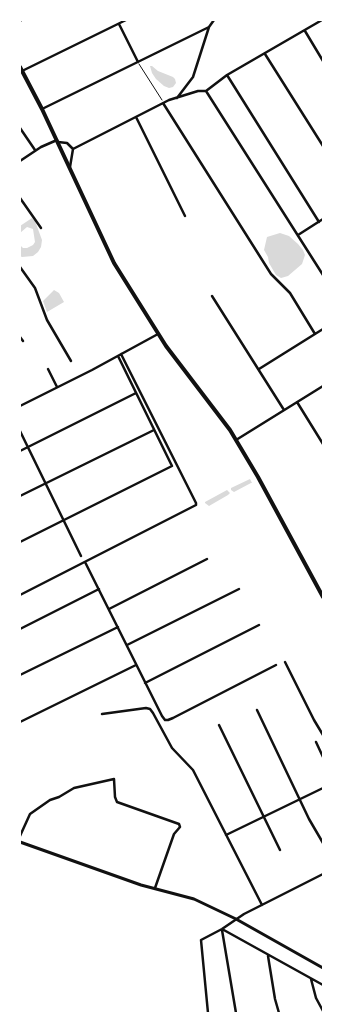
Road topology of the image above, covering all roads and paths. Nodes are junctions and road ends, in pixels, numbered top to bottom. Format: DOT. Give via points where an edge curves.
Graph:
graph roads {
  1 [pos="126,20"];
  2 [pos="214,20"];
  3 [pos="322,20"];
  4 [pos="119,24"];
  5 [pos="209,27"];
  6 [pos="304,31"];
  7 [pos="265,54"];
  8 [pos="323,61"];
  9 [pos="138,62"];
  10 [pos="21,69"];
  11 [pos="227,74"];
  12 [pos="206,91"];
  13 [pos="176,98"];
  14 [pos="163,102"];
  15 [pos="42,109"];
  16 [pos="136,117"];
  17 [pos="20,128"];
  18 [pos="58,141"];
  19 [pos="323,146"];
  20 [pos="73,149"];
  21 [pos="36,150"];
  22 [pos="20,161"];
  23 [pos="70,168"];
  24 [pos="20,198"];
  25 [pos="185,216"];
  26 [pos="323,219"];
  27 [pos="319,222"];
  28 [pos="41,228"];
  29 [pos="298,235"];
  30 [pos="20,267"];
  31 [pos="323,275"];
  32 [pos="212,296"];
  33 [pos="323,329"];
  34 [pos="159,334"];
  35 [pos="314,334"];
  36 [pos="20,337"];
  37 [pos="23,341"];
  38 [pos="121,354"];
  39 [pos="118,356"];
  40 [pos="70,361"];
  41 [pos="48,369"];
  42 [pos="259,369"];
  43 [pos="323,386"];
  44 [pos="57,387"];
  45 [pos="136,393"];
  46 [pos="297,402"];
  47 [pos="20,406"];
  48 [pos="284,410"];
  49 [pos="154,430"];
  50 [pos="20,431"];
  51 [pos="236,440"];
  52 [pos="323,444"];
  53 [pos="28,447"];
  54 [pos="20,451"];
  55 [pos="46,484"];
  56 [pos="20,496"];
  57 [pos="64,520"];
  58 [pos="20,542"];
  59 [pos="81,556"];
  60 [pos="207,559"];
  61 [pos="85,562"];
  62 [pos="99,589"];
  63 [pos="239,589"];
  64 [pos="20,594"];
  65 [pos="323,597"];
  66 [pos="109,609"];
  67 [pos="259,625"];
  68 [pos="118,627"];
  69 [pos="20,629"];
  70 [pos="127,645"];
  71 [pos="285,662"];
  72 [pos="136,664"];
  73 [pos="276,665"];
  74 [pos="20,675"];
  75 [pos="145,683"];
  76 [pos="257,710"];
  77 [pos="102,714"];
  78 [pos="20,722"];
  79 [pos="219,725"];
  80 [pos="323,735"];
  81 [pos="316,742"];
  82 [pos="323,756"];
  83 [pos="323,788"];
  84 [pos="299,800"];
  85 [pos="264,816"];
  86 [pos="226,835"];
  87 [pos="20,836"];
  88 [pos="20,842"];
  89 [pos="323,843"];
  90 [pos="280,850"];
  91 [pos="323,874"];
  92 [pos="155,888"];
  93 [pos="262,905"];
  94 [pos="236,919"];
  95 [pos="222,929"];
  96 [pos="268,955"];
  97 [pos="323,968"];
  98 [pos="312,979"];
  99 [pos="323,985"];
  100 [pos="323,1011"];
  101 [pos="208,1013"];
  102 [pos="236,1013"];
  103 [pos="279,1013"];
  1 -- 4 [label="street"];
  2 -- 5 [label="street"];
  3 -- 6 [label="street"];
  4 -- 9 [label="street"];
  4 -- 10 [label="street"];
  5 -- 9 [label="street"];
  5 -- 13 [label="street" via="193,77"];
  6 -- 7 [label="street"];
  6 -- 8 [label="street"];
  7 -- 11 [label="street"];
  7 -- 19 [label="street"];
  9 -- 14 [label="path"];
  9 -- 15 [label="street"];
  10 -- 15 [label="main road"];
  11 -- 12 [label="street"];
  11 -- 27 [label="street"];
  12 -- 13 [label="street"];
  12 -- 29 [label="street"];
  13 -- 14 [label="street"];
  14 -- 16 [label="street"];
  14 -- 35 [label="street" via="272,274 290,293"];
  15 -- 18 [label="main road"];
  16 -- 20 [label="street"];
  16 -- 25 [label="street"];
  17 -- 21 [label="street"];
  18 -- 20 [label="street" via="67,143"];
  18 -- 21 [label="street"];
  18 -- 23 [label="main road"];
  20 -- 23 [label="street"];
  21 -- 22 [label="street"];
  23 -- 34 [label="main road" via="114,263"];
  24 -- 28 [label="street"];
  26 -- 27 [label="street"];
  27 -- 29 [label="street"];
  29 -- 31 [label="street"];
  30 -- 40 [label="street" via="36,288 47,320"];
  32 -- 42 [label="street"];
  33 -- 35 [label="street"];
  34 -- 38 [label="street"];
  34 -- 51 [label="main road"];
  35 -- 42 [label="street"];
  36 -- 37 [label="street"];
  38 -- 39 [label="street"];
  38 -- 61 [label="street" via="196,505"];
  39 -- 44 [label="street"];
  39 -- 45 [label="street"];
  41 -- 44 [label="street"];
  42 -- 48 [label="street"];
  43 -- 46 [label="street"];
  44 -- 47 [label="street"];
  45 -- 49 [label="street"];
  45 -- 53 [label="street"];
  46 -- 48 [label="street"];
  46 -- 52 [label="street"];
  48 -- 51 [label="street"];
  49 -- 55 [label="street"];
  49 -- 57 [label="street" via="172,466"];
  50 -- 53 [label="street"];
  51 -- 65 [label="main road"];
  53 -- 54 [label="street"];
  53 -- 55 [label="street"];
  55 -- 56 [label="street"];
  55 -- 57 [label="street"];
  57 -- 58 [label="street"];
  57 -- 59 [label="street"];
  60 -- 66 [label="street"];
  61 -- 62 [label="street"];
  61 -- 64 [label="street"];
  62 -- 66 [label="street"];
  62 -- 69 [label="street"];
  63 -- 70 [label="street"];
  66 -- 68 [label="street"];
  67 -- 75 [label="street"];
  68 -- 70 [label="street"];
  68 -- 74 [label="street"];
  70 -- 72 [label="street"];
  71 -- 80 [label="street"];
  72 -- 75 [label="street"];
  72 -- 78 [label="street"];
  73 -- 75 [label="street" via="168,720 162,716"];
  76 -- 84 [label="street"];
  77 -- 86 [label="street" via="150,709 172,748 193,770"];
  79 -- 85 [label="street"];
  81 -- 82 [label="street"];
  83 -- 84 [label="street"];
  84 -- 85 [label="street"];
  84 -- 89 [label="street"];
  85 -- 86 [label="street"];
  85 -- 90 [label="street"];
  86 -- 93 [label="street"];
  87 -- 92 [label="street" via="30,814 50,800 74,788 114,779 117,802 180,826 174,834"];
  88 -- 92 [label="street"];
  91 -- 93 [label="street"];
  92 -- 94 [label="street" via="194,899"];
  93 -- 94 [label="street"];
  94 -- 95 [label="street"];
  94 -- 97 [label="street"];
  95 -- 96 [label="street"];
  95 -- 101 [label="street" via="202,940"];
  95 -- 102 [label="street"];
  96 -- 98 [label="street"];
  96 -- 103 [label="street"];
  98 -- 99 [label="street"];
  98 -- 100 [label="street" via="316,998"];
}
